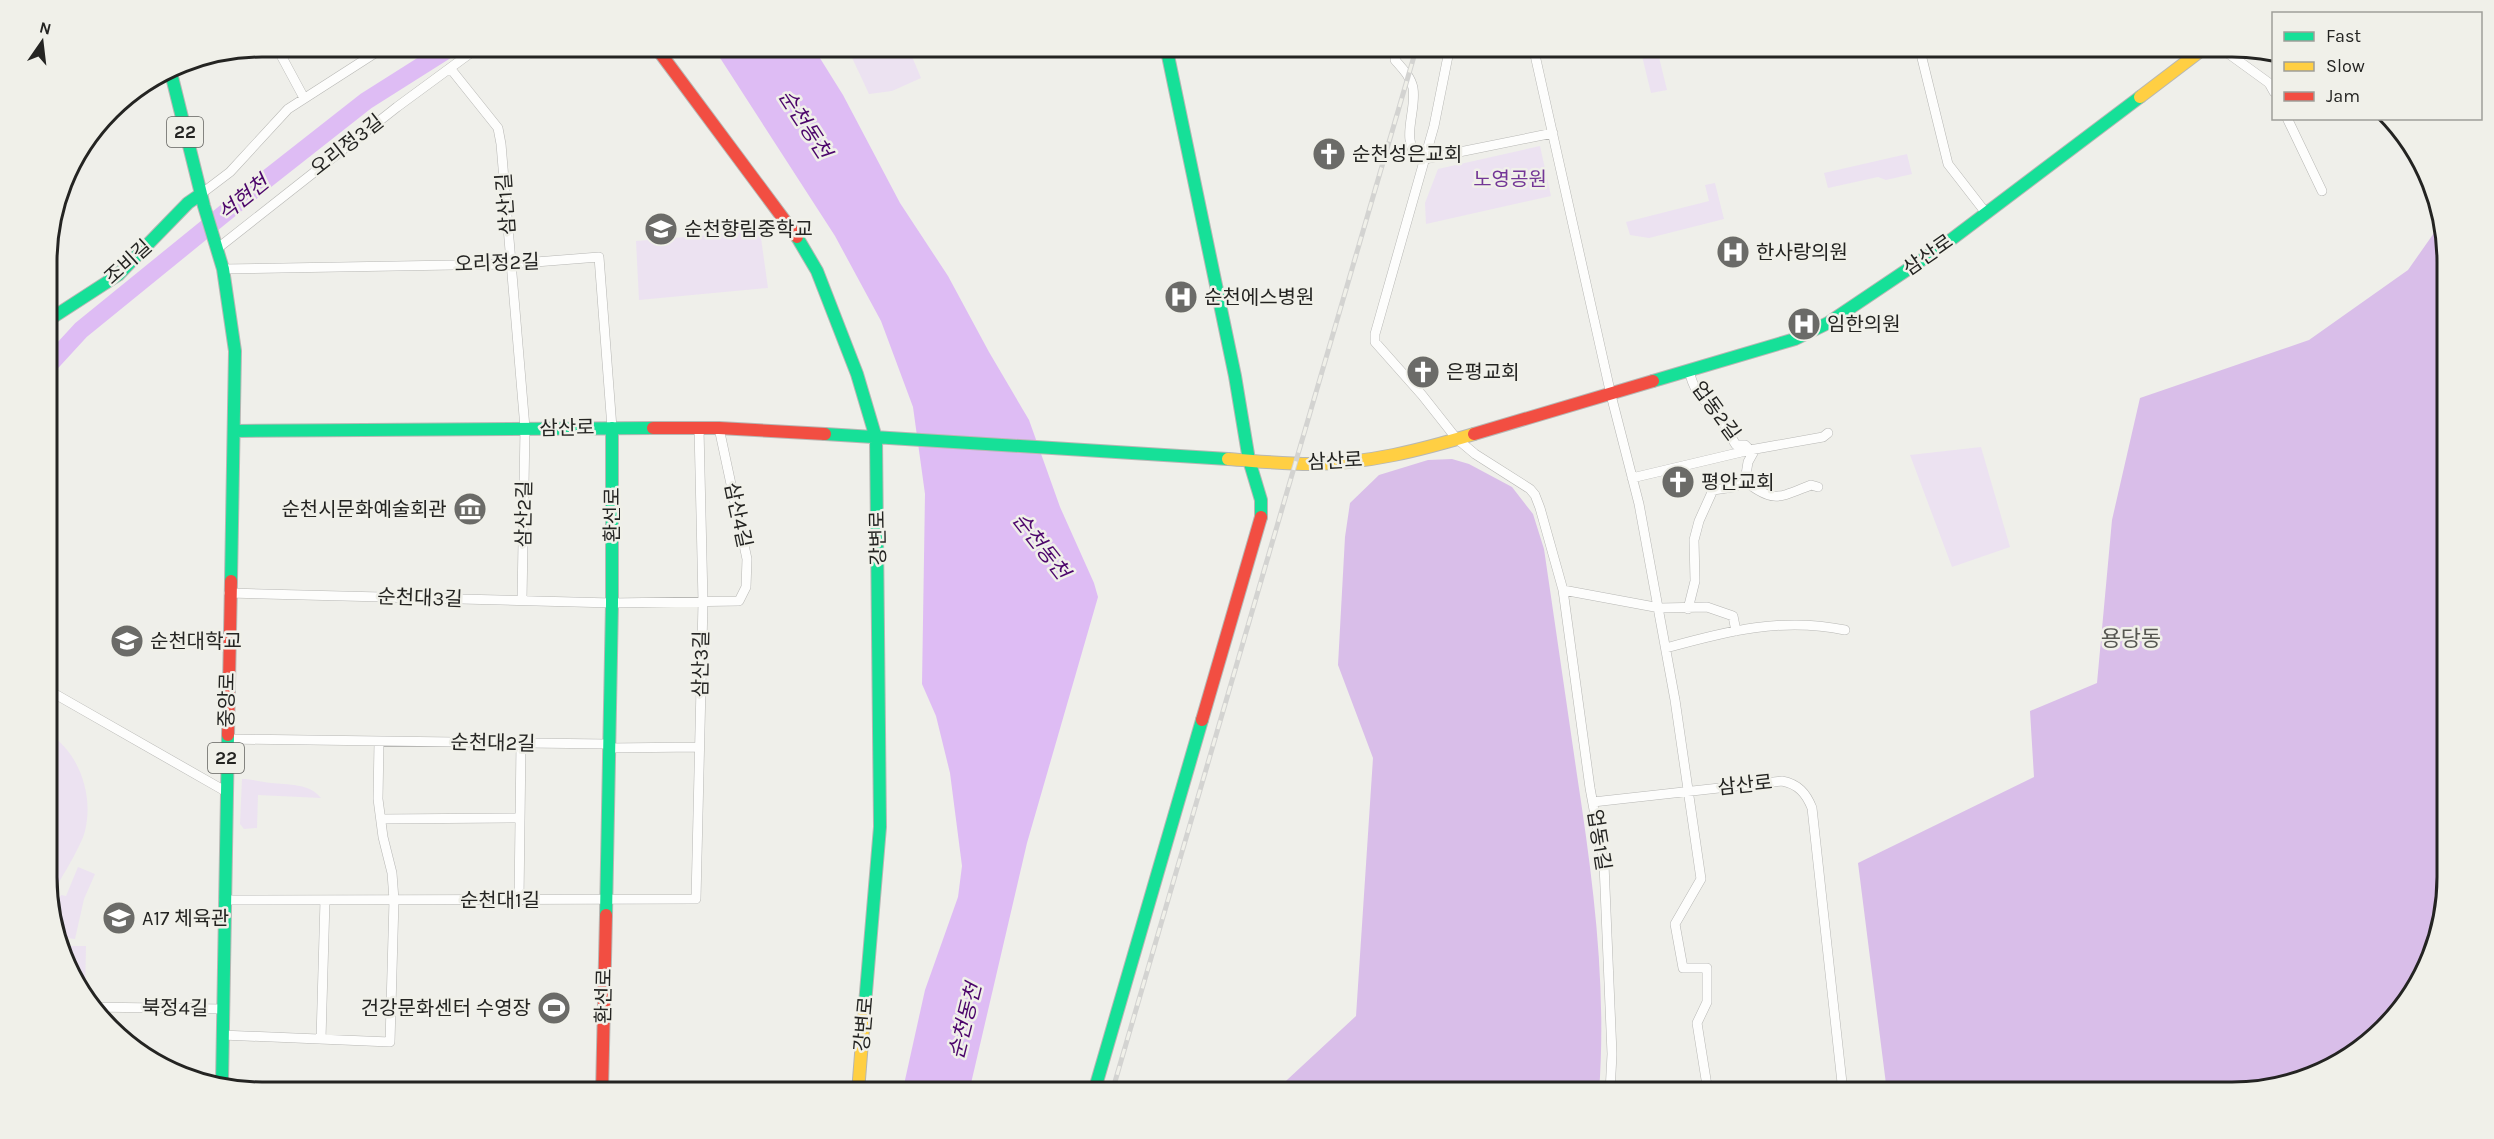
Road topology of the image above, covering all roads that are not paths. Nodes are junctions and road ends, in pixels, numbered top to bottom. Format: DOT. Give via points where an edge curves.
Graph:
graph roads {
  1 [pos="282,57"];
  2 [pos="369,57"];
  3 [pos="465,57"];
  4 [pos="663,57"];
  5 [pos="1168,57"];
  6 [pos="1396,57"];
  7 [pos="1448,57"];
  8 [pos="1536,57"];
  9 [pos="1922,57"];
  10 [pos="2193,57"];
  11 [pos="2233,57"];
  12 [pos="450,68"];
  13 [pos="172,78"];
  14 [pos="2272,88"];
  15 [pos="304,98"];
  16 [pos="2287,120"];
  17 [pos="1553,133"];
  18 [pos="1425,161"];
  19 [pos="2322,191"];
  20 [pos="203,200"];
  21 [pos="1986,213"];
  22 [pos="217,246"];
  23 [pos="510,264"];
  24 [pos="223,269"];
  25 [pos="57,315"];
  26 [pos="1689,370"];
  27 [pos="1611,395"];
  28 [pos="525,428"];
  29 [pos="612,428"];
  30 [pos="699,428"];
  31 [pos="719,428"];
  32 [pos="235,431"];
  33 [pos="1828,433"];
  34 [pos="876,438"];
  35 [pos="1456,438"];
  36 [pos="1750,450"];
  37 [pos="1249,460"];
  38 [pos="1632,478"];
  39 [pos="1745,481"];
  40 [pos="1818,487"];
  41 [pos="1563,591"];
  42 [pos="229,593"];
  43 [pos="522,600"];
  44 [pos="703,602"];
  45 [pos="612,603"];
  46 [pos="1660,608"];
  47 [pos="1688,609"];
  48 [pos="1845,630"];
  49 [pos="1736,631"];
  50 [pos="1666,648"];
  51 [pos="57,695"];
  52 [pos="227,739"];
  53 [pos="379,742"];
  54 [pos="521,743"];
  55 [pos="608,746"];
  56 [pos="699,747"];
  57 [pos="1688,790"];
  58 [pos="225,791"];
  59 [pos="1593,802"];
  60 [pos="520,818"];
  61 [pos="381,819"];
  62 [pos="606,899"];
  63 [pos="224,900"];
  64 [pos="325,900"];
  65 [pos="394,900"];
  66 [pos="519,900"];
  67 [pos="104,1007"];
  68 [pos="223,1009"];
  69 [pos="222,1035"];
  70 [pos="321,1039"];
  71 [pos="222,1078"];
  72 [pos="602,1082"];
  73 [pos="859,1082"];
  74 [pos="1097,1082"];
  75 [pos="1611,1082"];
  76 [pos="1706,1082"];
  77 [pos="1843,1082"];
  1 -- 15 [label="street"];
  2 -- 15 [label="street"];
  3 -- 12 [label="street, 오리정3길"];
  4 -- 34 [label="main road, 강변로" via="789,224 817,272 851,356"];
  5 -- 37 [label="main road"];
  6 -- 18 [label="street" via="1413,86 1409,130 1412,148 1416,157"];
  7 -- 18 [label="street"];
  8 -- 17 [label="street"];
  9 -- 21 [label="street" via="1948,164"];
  10 -- 21 [label="main road, 삼산로"];
  11 -- 14 [label="street"];
  12 -- 22 [label="street, 오리정3길"];
  12 -- 23 [label="street, 삼산1길" via="498,128"];
  13 -- 20 [label="main road, 22"];
  15 -- 20 [label="street" via="277,119"];
  16 -- 19 [label="street"];
  17 -- 18 [label="street"];
  17 -- 27 [label="street"];
  18 -- 35 [label="street, 업동1길" via="1375,342"];
  20 -- 22 [label="main road, 22"];
  20 -- 25 [label="main road, 조비길" via="188,203 118,275"];
  21 -- 26 [label="main road, 삼산로" via="1828,323 1795,339"];
  22 -- 24 [label="main road, 중앙로 / 22"];
  23 -- 24 [label="street, 오리정2길"];
  23 -- 28 [label="street, 삼산1길"];
  23 -- 29 [label="street, 오리정2길" via="599,257"];
  24 -- 32 [label="main road, 중앙로 / 22" via="235,351"];
  26 -- 27 [label="main road, 삼산로"];
  26 -- 36 [label="street, 업동2길" via="1692,384 1736,445"];
  27 -- 35 [label="main road, 삼산로"];
  27 -- 38 [label="street"];
  28 -- 29 [label="main road, 삼산로"];
  28 -- 32 [label="main road, 삼산로"];
  28 -- 43 [label="street, 삼산2길"];
  29 -- 30 [label="main road, 삼산로"];
  29 -- 45 [label="main road, 환선로"];
  30 -- 31 [label="main road, 삼산로"];
  30 -- 44 [label="street, 삼산3길"];
  31 -- 34 [label="main road, 삼산로"];
  31 -- 44 [label="street, 삼산4길" via="747,559 746,587 739,601"];
  32 -- 42 [label="main road, 중앙로 / 22"];
  33 -- 36 [label="street"];
  34 -- 37 [label="main road, 삼산로"];
  34 -- 73 [label="main road, 강변로" via="880,827"];
  35 -- 37 [label="main road, 삼산로" via="1420,450 1364,460 1311,464"];
  35 -- 41 [label="street, 업동1길" via="1535,495"];
  36 -- 38 [label="street"];
  36 -- 39 [label="street, 업동2길" via="1753,453"];
  37 -- 74 [label="main road" via="1261,500 1260,527"];
  38 -- 46 [label="street"];
  39 -- 40 [label="street" via="1769,496 1792,495 1811,485"];
  39 -- 47 [label="street" via="1713,490 1706,503 1694,540 1695,581"];
  41 -- 46 [label="street"];
  41 -- 59 [label="street, 업동1길"];
  42 -- 43 [label="street, 순천대3길"];
  42 -- 52 [label="main road, 중앙로 / 22"];
  43 -- 45 [label="street, 순천대3길"];
  44 -- 45 [label="street"];
  44 -- 56 [label="street, 삼산3길"];
  45 -- 55 [label="main road, 환선로"];
  46 -- 47 [label="street"];
  46 -- 50 [label="street"];
  47 -- 49 [label="street" via="1707,607 1733,616"];
  48 -- 49 [label="street" via="1786,623"];
  49 -- 50 [label="street"];
  50 -- 57 [label="street"];
  51 -- 58 [label="street"];
  52 -- 53 [label="street, 순천대2길"];
  52 -- 58 [label="main road, 중앙로 / 22"];
  53 -- 54 [label="street, 순천대2길"];
  53 -- 61 [label="street"];
  54 -- 55 [label="street, 순천대2길"];
  54 -- 60 [label="street"];
  55 -- 56 [label="street"];
  55 -- 62 [label="main road, 환선로"];
  56 -- 62 [label="street, 삼산3길" via="696,899"];
  57 -- 59 [label="street, 삼산로"];
  57 -- 76 [label="street" via="1701,879 1675,924 1683,968 1707,968 1707,1002 1697,1023"];
  57 -- 77 [label="street, 삼산로" via="1782,781 1793,783 1807,796 1812,808"];
  58 -- 63 [label="main road, 중앙로 / 22"];
  59 -- 75 [label="street, 업동1길" via="1604,864"];
  60 -- 61 [label="street"];
  60 -- 66 [label="street"];
  61 -- 65 [label="street"];
  62 -- 66 [label="street, 순천대1길"];
  62 -- 72 [label="main road, 환선로"];
  63 -- 64 [label="street, 순천대1길"];
  63 -- 68 [label="main road, 중앙로 / 22"];
  64 -- 65 [label="street, 순천대1길"];
  64 -- 70 [label="street"];
  65 -- 66 [label="street, 순천대1길"];
  65 -- 70 [label="street" via="390,1042"];
  67 -- 68 [label="street, 북정4길"];
  68 -- 69 [label="main road, 중앙로 / 22"];
  69 -- 70 [label="street"];
  69 -- 71 [label="main road, 중앙로 / 22"];
}
